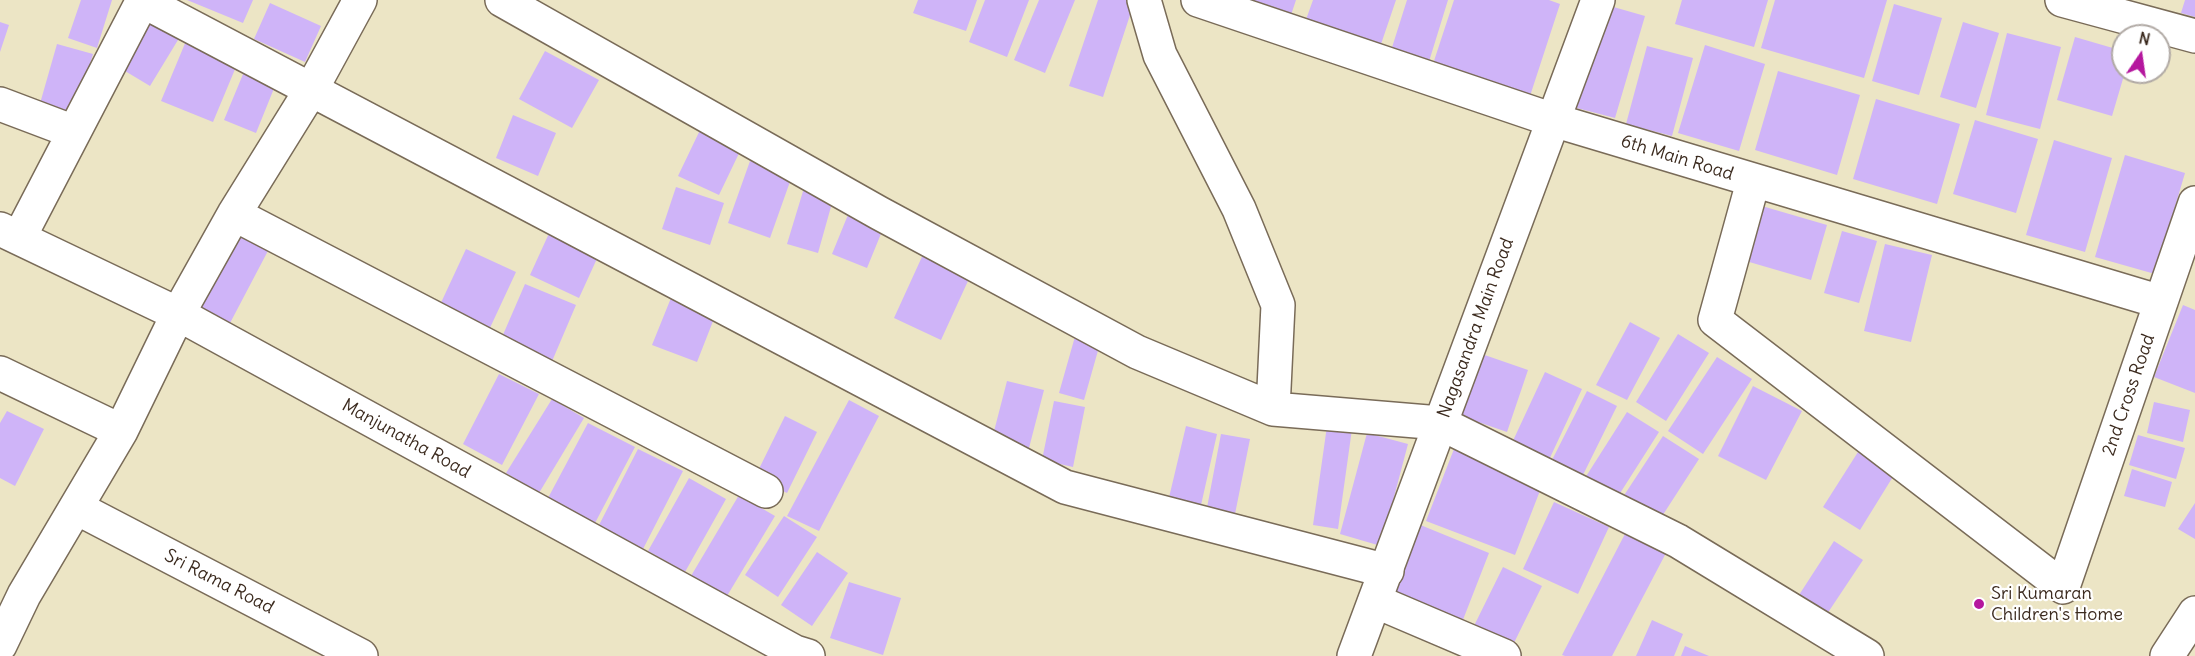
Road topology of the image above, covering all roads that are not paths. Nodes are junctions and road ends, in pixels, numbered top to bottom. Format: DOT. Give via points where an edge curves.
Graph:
graph roads {
  1 [pos="142,0"];
  2 [pos="360,0"];
  3 [pos="502,0"];
  4 [pos="1144,0"];
  5 [pos="1198,0"];
  6 [pos="1598,0"];
  7 [pos="2062,0"];
  8 [pos="2195,36"];
  9 [pos="311,90"];
  10 [pos="0,104"];
  11 [pos="1553,120"];
  12 [pos="74,132"];
  13 [pos="1754,182"];
  14 [pos="2195,203"];
  15 [pos="234,214"];
  16 [pos="9,233"];
  17 [pos="2161,302"];
  18 [pos="178,314"];
  19 [pos="0,373"];
  20 [pos="1273,409"];
  21 [pos="1440,423"];
  22 [pos="121,431"];
  23 [pos="766,491"];
  24 [pos="77,508"];
  25 [pos="1387,571"];
  26 [pos="12,589"];
  27 [pos="1375,601"];
  28 [pos="2195,613"];
  29 [pos="0,645"];
  30 [pos="0,653"];
  31 [pos="6,656"];
  32 [pos="361,656"];
  33 [pos="808,656"];
  34 [pos="1354,656"];
  35 [pos="1504,656"];
  36 [pos="1867,656"];
  37 [pos="2167,656"];
  1 -- 9 [label="street"];
  1 -- 12 [label="street"];
  2 -- 9 [label="street"];
  3 -- 20 [label="street" via="879,213 1137,352"];
  4 -- 20 [label="street" via="1160,55 1239,209 1278,305"];
  5 -- 11 [label="street, 6th Main Road"];
  6 -- 11 [label="street, Nagasandra Main Road"];
  7 -- 8 [label="street"];
  9 -- 15 [label="street"];
  9 -- 25 [label="street" via="1065,487"];
  10 -- 12 [label="street"];
  11 -- 13 [label="street, 6th Main Road"];
  11 -- 21 [label="street, Nagasandra Main Road"];
  12 -- 16 [label="street"];
  13 -- 17 [label="street, 6th Main Road"];
  13 -- 17 [label="street, 2nd Cross Road" via="1715,320 2063,587"];
  14 -- 17 [label="street, 2nd Cross Road"];
  15 -- 18 [label="street"];
  15 -- 23 [label="street"];
  16 -- 18 [label="street, Manjunatha Road"];
  18 -- 22 [label="street"];
  18 -- 33 [label="street, Manjunatha Road"];
  19 -- 22 [label="street"];
  20 -- 21 [label="street"];
  21 -- 25 [label="street, Nagasandra Main Road"];
  21 -- 36 [label="street" via="1678,541"];
  22 -- 24 [label="street"];
  24 -- 26 [label="street"];
  24 -- 32 [label="street, Sri Rama Road"];
  25 -- 27 [label="street, Nagasandra Main Road"];
  26 -- 29 [label="street"];
  27 -- 34 [label="street, Nagasandra Main Road"];
  27 -- 35 [label="street"];
  28 -- 37 [label="street"];
  30 -- 31 [label="street"];
}
